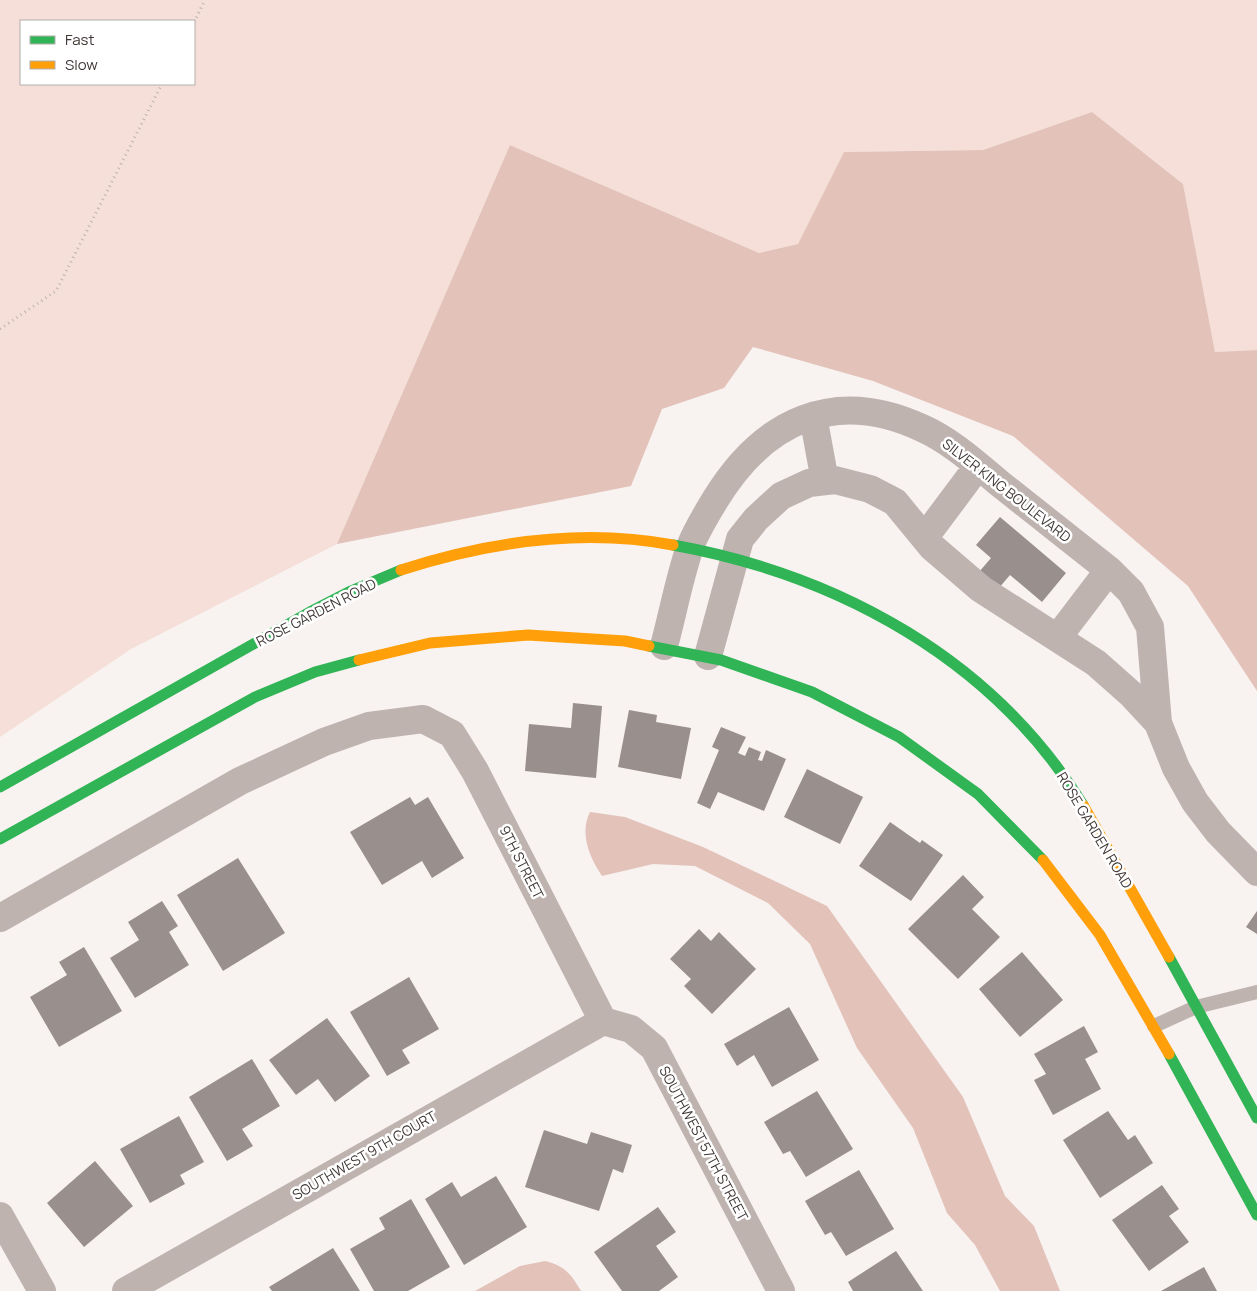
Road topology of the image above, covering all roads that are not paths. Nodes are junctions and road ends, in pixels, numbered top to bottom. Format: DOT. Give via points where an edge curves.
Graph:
graph roads {
  1 [pos="813,416"];
  2 [pos="978,466"];
  3 [pos="825,481"];
  4 [pos="925,537"];
  5 [pos="690,547"];
  6 [pos="734,557"];
  7 [pos="1109,570"];
  8 [pos="1058,636"];
  9 [pos="664,646"];
  10 [pos="708,656"];
  11 [pos="1158,723"];
  12 [pos="0,787"];
  13 [pos="0,839"];
  14 [pos="1257,872"];
  15 [pos="0,918"];
  16 [pos="1257,992"];
  17 [pos="1196,1007"];
  18 [pos="603,1021"];
  19 [pos="1154,1026"];
  20 [pos="1257,1118"];
  21 [pos="1257,1215"];
  22 [pos="0,1216"];
  23 [pos="42,1291"];
  24 [pos="126,1291"];
  25 [pos="781,1291"];
  1 -- 2 [label="street, SILVER KING BOULEVARD" via="834,410 860,410 888,416 923,428"];
  1 -- 3 [label="street"];
  1 -- 5 [label="street, SILVER KING BOULEVARD" via="800,419 771,435 745,457 711,507"];
  2 -- 4 [label="street"];
  2 -- 7 [label="street, SILVER KING BOULEVARD"];
  3 -- 4 [label="street, SILVER KING BOULEVARD" via="835,480 870,488 895,502"];
  3 -- 6 [label="street, SILVER KING BOULEVARD" via="809,482 781,496 740,539"];
  4 -- 8 [label="street, SILVER KING BOULEVARD" via="932,547 981,589"];
  5 -- 6 [label="street, ROSE GARDEN ROAD"];
  5 -- 9 [label="street, SILVER KING BOULEVARD"];
  5 -- 12 [label="street, ROSE GARDEN ROAD" via="627,538 551,539 460,552 403,569 334,599"];
  6 -- 10 [label="street, SILVER KING BOULEVARD"];
  6 -- 17 [label="street, ROSE GARDEN ROAD" via="801,578 889,619 972,676 1009,711 1073,788"];
  7 -- 8 [label="street"];
  7 -- 11 [label="street, SILVER KING BOULEVARD" via="1131,592 1150,627"];
  8 -- 11 [label="street, SILVER KING BOULEVARD" via="1096,663"];
  9 -- 10 [label="street"];
  9 -- 13 [label="street" via="606,637 522,634 430,642 333,666 240,704"];
  10 -- 19 [label="street" via="764,673 834,702 899,738 954,776 1006,820 1045,862 1110,950"];
  11 -- 14 [label="street, SILVER KING BOULEVARD" via="1176,768 1195,802 1218,832"];
  15 -- 18 [label="street, 9TH STREET" via="282,760 369,726 423,719 452,734 475,771"];
  16 -- 17 [label="lane"];
  17 -- 19 [label="lane"];
  17 -- 20 [label="street, ROSE GARDEN ROAD"];
  18 -- 24 [label="street, SOUTHWEST 9TH COURT"];
  18 -- 25 [label="street, SOUTHWEST 57TH STREET" via="631,1029 654,1048"];
  19 -- 21 [label="street"];
  22 -- 23 [label="street"];
}
